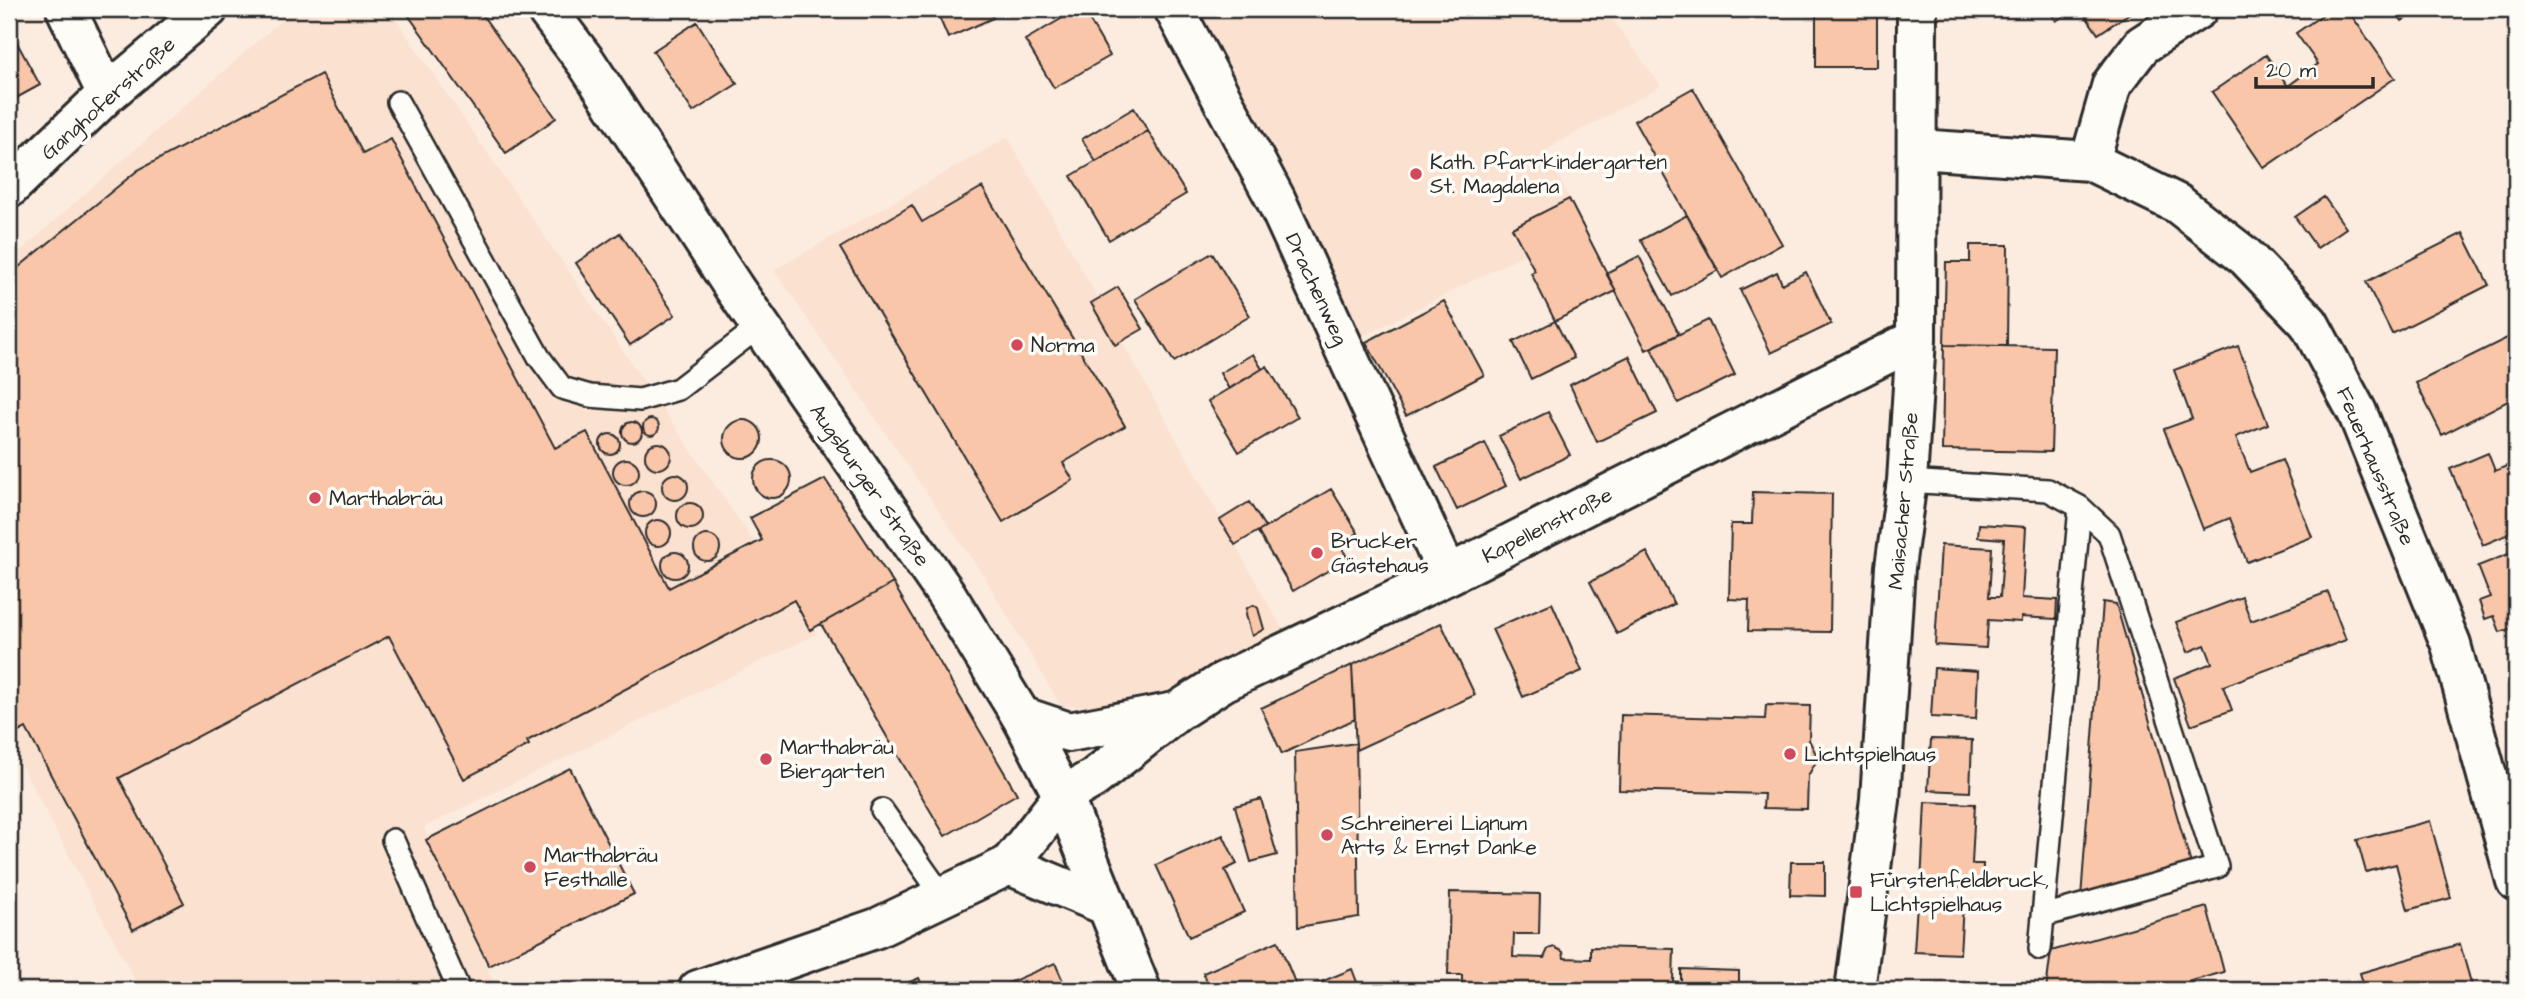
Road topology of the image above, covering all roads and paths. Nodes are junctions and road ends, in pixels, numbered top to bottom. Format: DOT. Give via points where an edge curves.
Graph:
graph roads {
  1 [pos="66,9"];
  2 [pos="208,9"];
  3 [pos="546,9"];
  4 [pos="1174,9"];
  5 [pos="1917,9"];
  6 [pos="2198,9"];
  7 [pos="107,94"];
  8 [pos="398,102"];
  9 [pos="1918,149"];
  10 [pos="2090,161"];
  11 [pos="9,188"];
  12 [pos="760,326"];
  13 [pos="1916,339"];
  14 [pos="1907,481"];
  15 [pos="2080,507"];
  16 [pos="1448,575"];
  17 [pos="1178,711"];
  18 [pos="1021,716"];
  19 [pos="1063,796"];
  20 [pos="882,810"];
  21 [pos="393,840"];
  22 [pos="1009,865"];
  23 [pos="2516,881"];
  24 [pos="944,898"];
  25 [pos="1105,905"];
  26 [pos="2043,916"];
  27 [pos="2040,949"];
  28 [pos="459,990"];
  29 [pos="698,990"];
  30 [pos="1141,990"];
  31 [pos="1855,990"];
  1 -- 7 [label="street"];
  2 -- 7 [label="street, Ganghoferstraße"];
  3 -- 12 [label="street, Augsburger Straße"];
  4 -- 16 [label="street, Drachenweg" via="1275,198"];
  5 -- 9 [label="street, Maisacher Straße"];
  6 -- 10 [label="street" via="2141,46 2112,84"];
  7 -- 11 [label="street, Ganghoferstraße"];
  8 -- 12 [label="lane" via="539,357 562,387 590,396 640,400 678,390"];
  9 -- 10 [label="street, Feuerhausstraße"];
  9 -- 13 [label="street, Maisacher Straße"];
  10 -- 23 [label="street, Feuerhausstraße" via="2178,204 2246,257 2309,323 2357,412 2451,645"];
  12 -- 18 [label="street, Augsburger Straße" via="946,594"];
  13 -- 14 [label="street, Maisacher Straße"];
  13 -- 16 [label="street, Kapellenstraße"];
  14 -- 15 [label="lane" via="2048,490"];
  14 -- 31 [label="street, Maisacher Straße" via="1895,567 1880,800"];
  15 -- 26 [label="lane"];
  15 -- 26 [label="lane" via="2109,534 2217,867"];
  16 -- 17 [label="street, Kapellenstraße" via="1241,672"];
  17 -- 18 [label="street, Kapellenstraße" via="1069,732"];
  17 -- 19 [label="street, Kapellenstraße" via="1094,778"];
  18 -- 19 [label="street, Augsburger Straße"];
  19 -- 22 [label="street"];
  19 -- 25 [label="street, Augsburger Straße"];
  20 -- 24 [label="lane"];
  21 -- 28 [label="lane"];
  22 -- 24 [label="street"];
  22 -- 25 [label="street"];
  24 -- 29 [label="street" via="877,929"];
  25 -- 30 [label="street, Augsburger Straße"];
  26 -- 27 [label="lane"];
}
